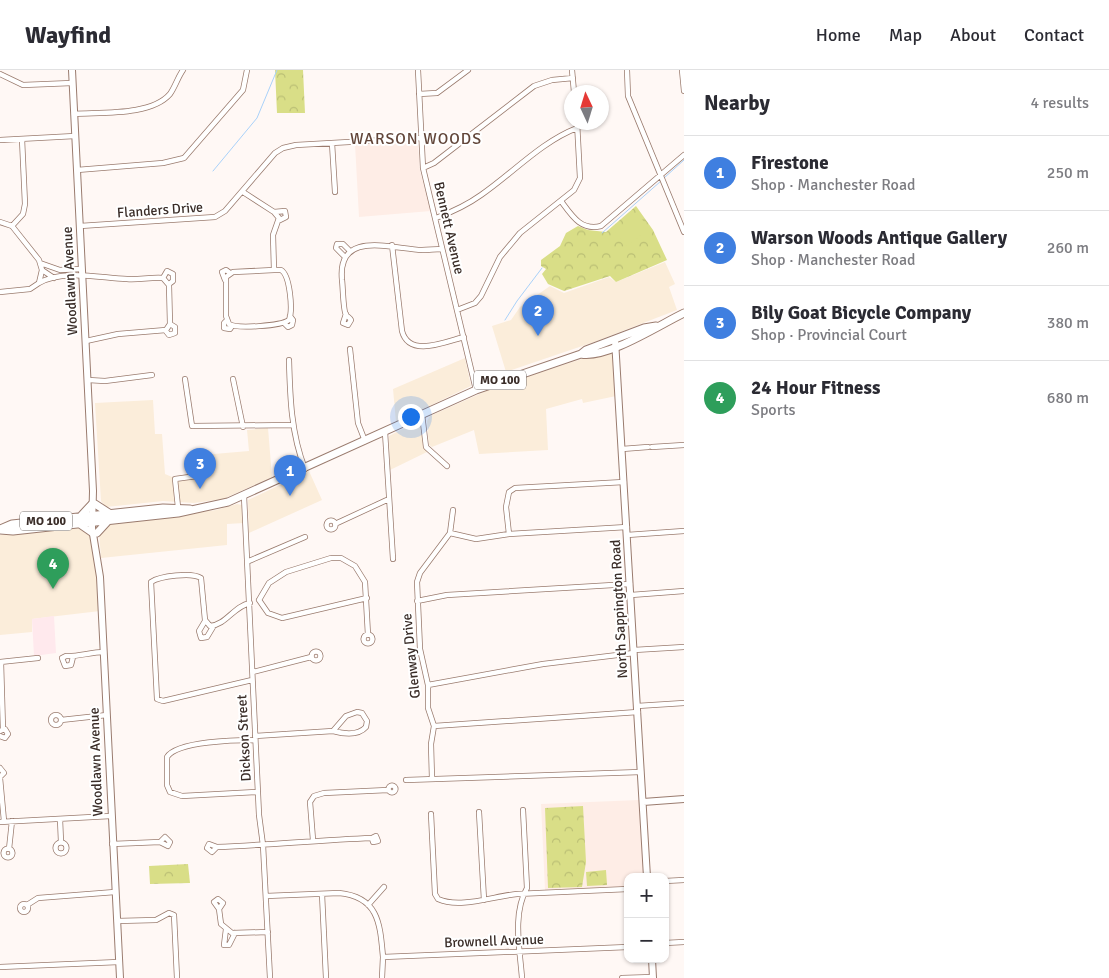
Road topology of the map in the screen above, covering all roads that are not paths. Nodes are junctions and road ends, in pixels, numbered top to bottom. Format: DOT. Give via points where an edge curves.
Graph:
graph roads {
  1 [pos="72,70"];
  2 [pos="183,70"];
  3 [pos="247,70"];
  4 [pos="418,70"];
  5 [pos="468,70"];
  6 [pos="572,70"];
  7 [pos="626,70"];
  8 [pos="682,70"];
  9 [pos="0,74"];
  10 [pos="573,78"];
  11 [pos="72,83"];
  12 [pos="574,85"];
  13 [pos="684,91"];
  14 [pos="419,94"];
  15 [pos="74,114"];
  16 [pos="568,130"];
  17 [pos="577,130"];
  18 [pos="75,136"];
  19 [pos="420,138"];
  20 [pos="22,139"];
  21 [pos="0,140"];
  22 [pos="332,143"];
  23 [pos="684,155"];
  24 [pos="423,168"];
  25 [pos="77,170"];
  26 [pos="661,179"];
  27 [pos="242,192"];
  28 [pos="334,192"];
  29 [pos="560,201"];
  30 [pos="274,212"];
  31 [pos="436,218"];
  32 [pos="278,221"];
  33 [pos="0,222"];
  34 [pos="12,226"];
  35 [pos="80,226"];
  36 [pos="684,232"];
  37 [pos="392,246"];
  38 [pos="442,249"];
  39 [pos="350,251"];
  40 [pos="345,256"];
  41 [pos="40,263"];
  42 [pos="42,270"];
  43 [pos="274,270"];
  44 [pos="82,272"];
  45 [pos="54,278"];
  46 [pos="163,278"];
  47 [pos="39,284"];
  48 [pos="169,284"];
  49 [pos="0,292"];
  50 [pos="457,310"];
  51 [pos="684,313"];
  52 [pos="346,314"];
  53 [pos="170,324"];
  54 [pos="164,330"];
  55 [pos="464,337"];
  56 [pos="86,341"];
  57 [pos="616,343"];
  58 [pos="350,349"];
  59 [pos="289,360"];
  60 [pos="152,375"];
  61 [pos="185,379"];
  62 [pos="233,379"];
  63 [pos="88,380"];
  64 [pos="476,390"];
  65 [pos="422,414"];
  66 [pos="293,425"];
  67 [pos="243,427"];
  68 [pos="384,432"];
  69 [pos="365,441"];
  70 [pos="684,445"];
  71 [pos="622,449"];
  72 [pos="447,466"];
  73 [pos="305,468"];
  74 [pos="204,475"];
  75 [pos="624,482"];
  76 [pos="244,496"];
  77 [pos="389,499"];
  78 [pos="94,504"];
  79 [pos="178,507"];
  80 [pos="193,509"];
  81 [pos="453,510"];
  82 [pos="109,517"];
  83 [pos="94,519"];
  84 [pos="80,520"];
  85 [pos="335,524"];
  86 [pos="627,527"];
  87 [pos="0,529"];
  88 [pos="684,531"];
  89 [pos="95,533"];
  90 [pos="450,533"];
  91 [pos="509,534"];
  92 [pos="627,535"];
  93 [pos="305,537"];
  94 [pos="393,559"];
  95 [pos="248,562"];
  96 [pos="630,584"];
  97 [pos="684,592"];
  98 [pos="631,595"];
  99 [pos="366,598"];
  100 [pos="259,600"];
  101 [pos="417,601"];
  102 [pos="250,602"];
  103 [pos="205,621"];
  104 [pos="213,626"];
  105 [pos="368,635"];
  106 [pos="684,647"];
  107 [pos="104,652"];
  108 [pos="634,652"];
  109 [pos="73,657"];
  110 [pos="311,657"];
  111 [pos="38,658"];
  112 [pos="0,662"];
  113 [pos="253,672"];
  114 [pos="252,680"];
  115 [pos="428,685"];
  116 [pos="684,703"];
  117 [pos="637,709"];
  118 [pos="107,715"];
  119 [pos="61,720"];
  120 [pos="434,726"];
  121 [pos="2,730"];
  122 [pos="333,732"];
  123 [pos="0,736"];
  124 [pos="255,738"];
  125 [pos="0,768"];
  126 [pos="641,772"];
  127 [pos="0,778"];
  128 [pos="432,778"];
  129 [pos="406,780"];
  130 [pos="388,790"];
  131 [pos="258,792"];
  132 [pos="684,799"];
  133 [pos="643,802"];
  134 [pos="523,810"];
  135 [pos="479,812"];
  136 [pos="431,814"];
  137 [pos="111,816"];
  138 [pos="60,819"];
  139 [pos="2,821"];
  140 [pos="12,821"];
  141 [pos="372,838"];
  142 [pos="313,840"];
  143 [pos="61,842"];
  144 [pos="160,842"];
  145 [pos="112,844"];
  146 [pos="263,845"];
  147 [pos="218,847"];
  148 [pos="9,849"];
  149 [pos="647,873"];
  150 [pos="684,880"];
  151 [pos="669,881"];
  152 [pos="384,887"];
  153 [pos="624,889"];
  154 [pos="115,892"];
  155 [pos="322,894"];
  156 [pos="524,894"];
  157 [pos="266,896"];
  158 [pos="484,900"];
  159 [pos="27,905"];
  160 [pos="368,905"];
  161 [pos="219,909"];
  162 [pos="117,921"];
  163 [pos="226,930"];
  164 [pos="268,932"];
  165 [pos="235,933"];
  166 [pos="684,942"];
  167 [pos="669,943"];
  168 [pos="624,947"];
  169 [pos="520,951"];
  170 [pos="383,957"];
  171 [pos="119,962"];
  172 [pos="652,963"];
  173 [pos="0,967"];
  174 [pos="653,977"];
  175 [pos="120,978"];
  176 [pos="178,978"];
  177 [pos="270,978"];
  178 [pos="326,978"];
  179 [pos="382,978"];
  180 [pos="522,978"];
  181 [pos="622,978"];
  1 -- 11 [label="street, Woodlawn Avenue"];
  2 -- 15 [label="street" via="170,94 156,105"];
  3 -- 25 [label="street" via="243,90 184,158"];
  4 -- 14 [label="street, Bennett Avenue"];
  5 -- 14 [label="street" via="437,93"];
  6 -- 10 [label="street"];
  7 -- 26 [label="street" via="628,96"];
  8 -- 13 [label="street"];
  9 -- 11 [label="street" via="23,85"];
  10 -- 12 [label="street"];
  10 -- 24 [label="street" via="534,86 434,163"];
  11 -- 15 [label="street, Woodlawn Avenue"];
  14 -- 19 [label="street, Bennett Avenue"];
  15 -- 18 [label="street, Woodlawn Avenue"];
  16 -- 31 [label="street" via="481,195"];
  17 -- 29 [label="street" via="580,178 574,190"];
  18 -- 20 [label="street"];
  18 -- 25 [label="street, Woodlawn Avenue"];
  19 -- 22 [label="street, Flanders Drive"];
  19 -- 24 [label="street, Bennett Avenue"];
  20 -- 21 [label="street"];
  20 -- 34 [label="street" via="23,214"];
  22 -- 27 [label="street, Flanders Drive" via="282,148"];
  22 -- 28 [label="street"];
  23 -- 26 [label="street"];
  24 -- 31 [label="street, Bennett Avenue"];
  25 -- 35 [label="street, Woodlawn Avenue"];
  26 -- 29 [label="street" via="601,226 590,228 576,222"];
  26 -- 36 [label="street"];
  27 -- 30 [label="street"];
  27 -- 35 [label="street, Flanders Drive" via="215,217"];
  29 -- 50 [label="street" via="520,233 500,257 482,296 475,303"];
  30 -- 32 [label="street"];
  30 -- 32 [label="street" via="285,211 286,217"];
  31 -- 38 [label="street, Bennett Avenue"];
  32 -- 43 [label="street" via="273,235"];
  33 -- 34 [label="street"];
  34 -- 41 [label="street"];
  35 -- 44 [label="street, Woodlawn Avenue"];
  37 -- 38 [label="street"];
  37 -- 39 [label="street"];
  37 -- 55 [label="street" via="402,331 406,340 422,347"];
  38 -- 50 [label="street, Bennett Avenue"];
  39 -- 40 [label="street"];
  39 -- 40 [label="street" via="343,244 337,244 336,248"];
  40 -- 52 [label="street" via="341,269"];
  41 -- 42 [label="street"];
  41 -- 44 [label="street" via="60,270"];
  42 -- 45 [label="street"];
  42 -- 47 [label="street"];
  43 -- 43 [label="street" via="230,273 225,280 230,323 288,320 287,275 281,270"];
  44 -- 45 [label="street"];
  44 -- 46 [label="street" via="128,280"];
  44 -- 56 [label="street, Woodlawn Avenue"];
  45 -- 47 [label="street"];
  46 -- 48 [label="street"];
  46 -- 48 [label="street" via="167,272 173,274"];
  47 -- 49 [label="street" via="30,289"];
  48 -- 53 [label="street"];
  50 -- 55 [label="street, Bennett Avenue"];
  51 -- 57 [label="main road, MO 100"];
  53 -- 54 [label="street"];
  53 -- 54 [label="street" via="175,333 169,335"];
  54 -- 56 [label="street"];
  55 -- 64 [label="street, Bennett Avenue"];
  56 -- 63 [label="street, Woodlawn Avenue"];
  57 -- 64 [label="main road, MO 100" via="586,350"];
  57 -- 71 [label="street, North Sappington Road"];
  58 -- 69 [label="street" via="358,422"];
  59 -- 66 [label="street"];
  60 -- 63 [label="street"];
  61 -- 67 [label="street" via="192,426"];
  62 -- 67 [label="street"];
  63 -- 78 [label="street, Woodlawn Avenue"];
  64 -- 65 [label="main road, MO 100"];
  65 -- 68 [label="main road, MO 100"];
  65 -- 72 [label="street" via="426,447"];
  66 -- 67 [label="street"];
  66 -- 73 [label="street"];
  68 -- 69 [label="main road, MO 100"];
  68 -- 77 [label="street"];
  69 -- 73 [label="main road, MO 100"];
  70 -- 71 [label="street"];
  71 -- 75 [label="street, North Sappington Road"];
  73 -- 76 [label="main road, MO 100"];
  74 -- 79 [label="street" via="175,479"];
  75 -- 86 [label="street, North Sappington Road"];
  75 -- 91 [label="street" via="515,488 506,499"];
  76 -- 80 [label="main road, MO 100"];
  76 -- 95 [label="street, Dickson Street"];
  77 -- 85 [label="street"];
  77 -- 94 [label="street"];
  78 -- 82 [label="main road"];
  78 -- 83 [label="street, Woodlawn Avenue"];
  78 -- 84 [label="main road"];
  79 -- 80 [label="main road, MO 100"];
  79 -- 82 [label="main road, MO 100"];
  80 -- 82 [label="main road, MO 100" via="178,513"];
  81 -- 90 [label="street, Glenway Drive"];
  82 -- 83 [label="main road, MO 100"];
  82 -- 89 [label="main road"];
  83 -- 84 [label="main road, MO 100"];
  83 -- 89 [label="street, Woodlawn Avenue"];
  84 -- 87 [label="main road, MO 100" via="13,531"];
  84 -- 89 [label="main road"];
  86 -- 91 [label="street"];
  86 -- 92 [label="street, North Sappington Road"];
  88 -- 92 [label="street"];
  89 -- 107 [label="street, Woodlawn Avenue"];
  90 -- 91 [label="street" via="476,539"];
  90 -- 101 [label="street, Glenway Drive" via="418,577"];
  92 -- 96 [label="street, North Sappington Road"];
  93 -- 95 [label="street"];
  95 -- 102 [label="street, Dickson Street"];
  96 -- 98 [label="street, North Sappington Road"];
  96 -- 101 [label="street" via="447,595"];
  97 -- 98 [label="street"];
  98 -- 108 [label="street, North Sappington Road"];
  99 -- 100 [label="street" via="282,618 268,613"];
  99 -- 100 [label="street" via="365,582 355,566 341,558 331,558 277,577 269,583"];
  99 -- 105 [label="street"];
  100 -- 102 [label="street"];
  101 -- 115 [label="street, Glenway Drive" via="420,649"];
  102 -- 104 [label="street"];
  102 -- 113 [label="street, Dickson Street"];
  103 -- 104 [label="street"];
  103 -- 104 [label="street" via="199,631 201,638 207,636"];
  103 -- 114 [label="street" via="201,578 194,575 152,580 157,699 163,701"];
  106 -- 108 [label="street"];
  107 -- 109 [label="street" via="88,652"];
  107 -- 118 [label="street, Woodlawn Avenue"];
  108 -- 115 [label="street" via="542,664"];
  108 -- 117 [label="street, North Sappington Road"];
  110 -- 113 [label="street"];
  111 -- 112 [label="street"];
  112 -- 121 [label="street"];
  113 -- 114 [label="street, Dickson Street"];
  114 -- 124 [label="street, Dickson Street"];
  115 -- 120 [label="street, Glenway Drive" via="428,708"];
  116 -- 117 [label="street"];
  117 -- 120 [label="street"];
  117 -- 126 [label="street, North Sappington Road"];
  118 -- 119 [label="street"];
  118 -- 137 [label="street, Woodlawn Avenue"];
  120 -- 128 [label="street, Glenway Drive"];
  121 -- 123 [label="street" via="8,732 7,736"];
  122 -- 122 [label="street" via="350,713 366,716 366,727 358,733"];
  122 -- 124 [label="street"];
  124 -- 131 [label="street, Dickson Street"];
  124 -- 131 [label="street" via="210,742 174,751 167,757 167,785 170,792 182,796"];
  125 -- 127 [label="street" via="4,773"];
  126 -- 128 [label="street"];
  126 -- 133 [label="street, North Sappington Road"];
  127 -- 139 [label="street"];
  128 -- 129 [label="street"];
  130 -- 142 [label="street" via="314,796 310,802"];
  131 -- 146 [label="street, Dickson Street"];
  132 -- 133 [label="street"];
  133 -- 149 [label="street, North Sappington Road"];
  134 -- 156 [label="street" via="527,888"];
  135 -- 158 [label="street"];
  136 -- 158 [label="street" via="435,894 438,899 444,902"];
  137 -- 138 [label="street"];
  137 -- 145 [label="street, Woodlawn Avenue"];
  138 -- 140 [label="street"];
  138 -- 143 [label="street"];
  139 -- 140 [label="street"];
  140 -- 148 [label="street"];
  141 -- 142 [label="street"];
  142 -- 146 [label="street"];
  144 -- 145 [label="street"];
  145 -- 154 [label="street, Woodlawn Avenue"];
  146 -- 147 [label="street"];
  146 -- 157 [label="street, Dickson Street"];
  150 -- 151 [label="street"];
  152 -- 160 [label="street"];
  153 -- 156 [label="street"];
  154 -- 159 [label="street" via="38,898"];
  154 -- 162 [label="street, Woodlawn Avenue"];
  155 -- 157 [label="street"];
  155 -- 160 [label="street" via="350,894"];
  155 -- 178 [label="street"];
  156 -- 158 [label="street"];
  156 -- 169 [label="street" via="519,920"];
  157 -- 164 [label="street, Dickson Street"];
  160 -- 170 [label="street" via="381,928"];
  161 -- 163 [label="street"];
  162 -- 171 [label="street, Woodlawn Avenue"];
  162 -- 176 [label="street" via="156,920 171,913 174,915"];
  163 -- 165 [label="street"];
  163 -- 165 [label="street" via="224,945 229,945"];
  164 -- 165 [label="street"];
  164 -- 177 [label="street, Dickson Street"];
  166 -- 167 [label="street"];
  168 -- 169 [label="street, Brownell Avenue"];
  169 -- 170 [label="street, Brownell Avenue"];
  169 -- 180 [label="street"];
  170 -- 179 [label="street"];
  171 -- 173 [label="street"];
  171 -- 175 [label="street, Woodlawn Avenue"];
  172 -- 174 [label="street"];
  174 -- 181 [label="street"];
}
